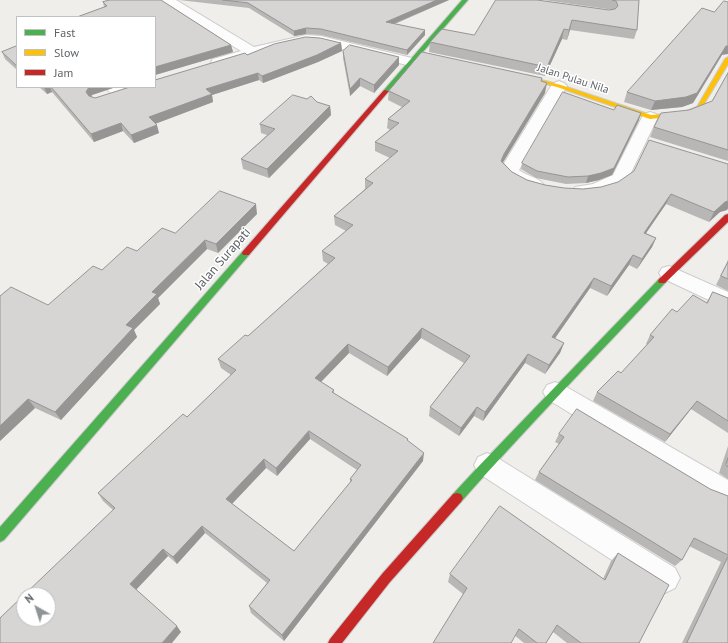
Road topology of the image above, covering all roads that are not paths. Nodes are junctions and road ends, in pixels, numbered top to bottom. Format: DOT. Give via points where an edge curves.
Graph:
graph roads {
  1 [pos="166,0"];
  2 [pos="465,0"];
  3 [pos="253,52"];
  4 [pos="418,58"];
  5 [pos="728,59"];
  6 [pos="208,66"];
  7 [pos="503,72"];
  8 [pos="559,86"];
  9 [pos="650,117"];
  10 [pos="728,217"];
  11 [pos="669,273"];
  12 [pos="728,301"];
  13 [pos="555,392"];
  14 [pos="487,466"];
  15 [pos="728,493"];
  16 [pos="0,536"];
  17 [pos="665,578"];
  18 [pos="334,643"];
  1 -- 3 [label="street"];
  2 -- 4 [label="main road, Jalan Surapati"];
  3 -- 4 [label="street" via="306,39"];
  3 -- 6 [label="street"];
  4 -- 16 [label="main road, Jalan Surapati"];
  5 -- 9 [label="main road" via="700,107 685,113"];
  7 -- 8 [label="main road, Jalan Pulau Nila"];
  8 -- 9 [label="main road, Jalan Pulau Nila"];
  8 -- 9 [label="street" via="512,165 510,171 518,179 560,190 580,191 596,189 620,179 632,152 646,144"];
  10 -- 11 [label="main road"];
  11 -- 12 [label="street"];
  11 -- 13 [label="main road"];
  13 -- 14 [label="main road"];
  13 -- 15 [label="street" via="712,486"];
  14 -- 17 [label="street"];
  14 -- 18 [label="main road" via="386,578"];
}
